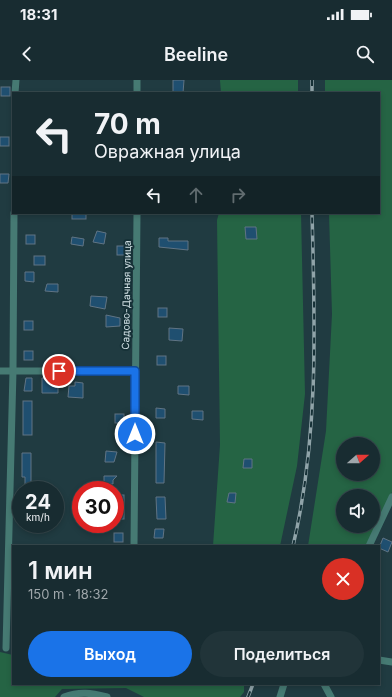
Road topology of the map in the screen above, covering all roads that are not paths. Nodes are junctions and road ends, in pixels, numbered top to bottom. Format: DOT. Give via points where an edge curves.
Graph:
graph roads {
  1 [pos="16,80"];
  2 [pos="137,80"];
  3 [pos="15,92"];
  4 [pos="137,92"];
  5 [pos="14,214"];
  6 [pos="137,214"];
  7 [pos="0,371"];
  8 [pos="13,371"];
  9 [pos="135,371"];
  10 [pos="392,497"];
  11 [pos="134,545"];
  12 [pos="369,545"];
  13 [pos="6,648"];
  14 [pos="380,660"];
  15 [pos="392,662"];
  16 [pos="284,685"];
  17 [pos="325,685"];
  18 [pos="64,697"];
  19 [pos="107,697"];
  20 [pos="280,697"];
  21 [pos="331,697"];
  1 -- 3 [label="street"];
  2 -- 4 [label="street"];
  5 -- 8 [label="street"];
  6 -- 9 [label="street, Садово-Дачная улица"];
  7 -- 8 [label="street"];
  8 -- 9 [label="street"];
  8 -- 13 [label="street"];
  9 -- 11 [label="street, Садово-Дачная улица"];
  10 -- 12 [label="street"];
  14 -- 15 [label="street"];
  16 -- 20 [label="street"];
  17 -- 21 [label="street"];
  18 -- 19 [label="street" via="85,692"];
}
